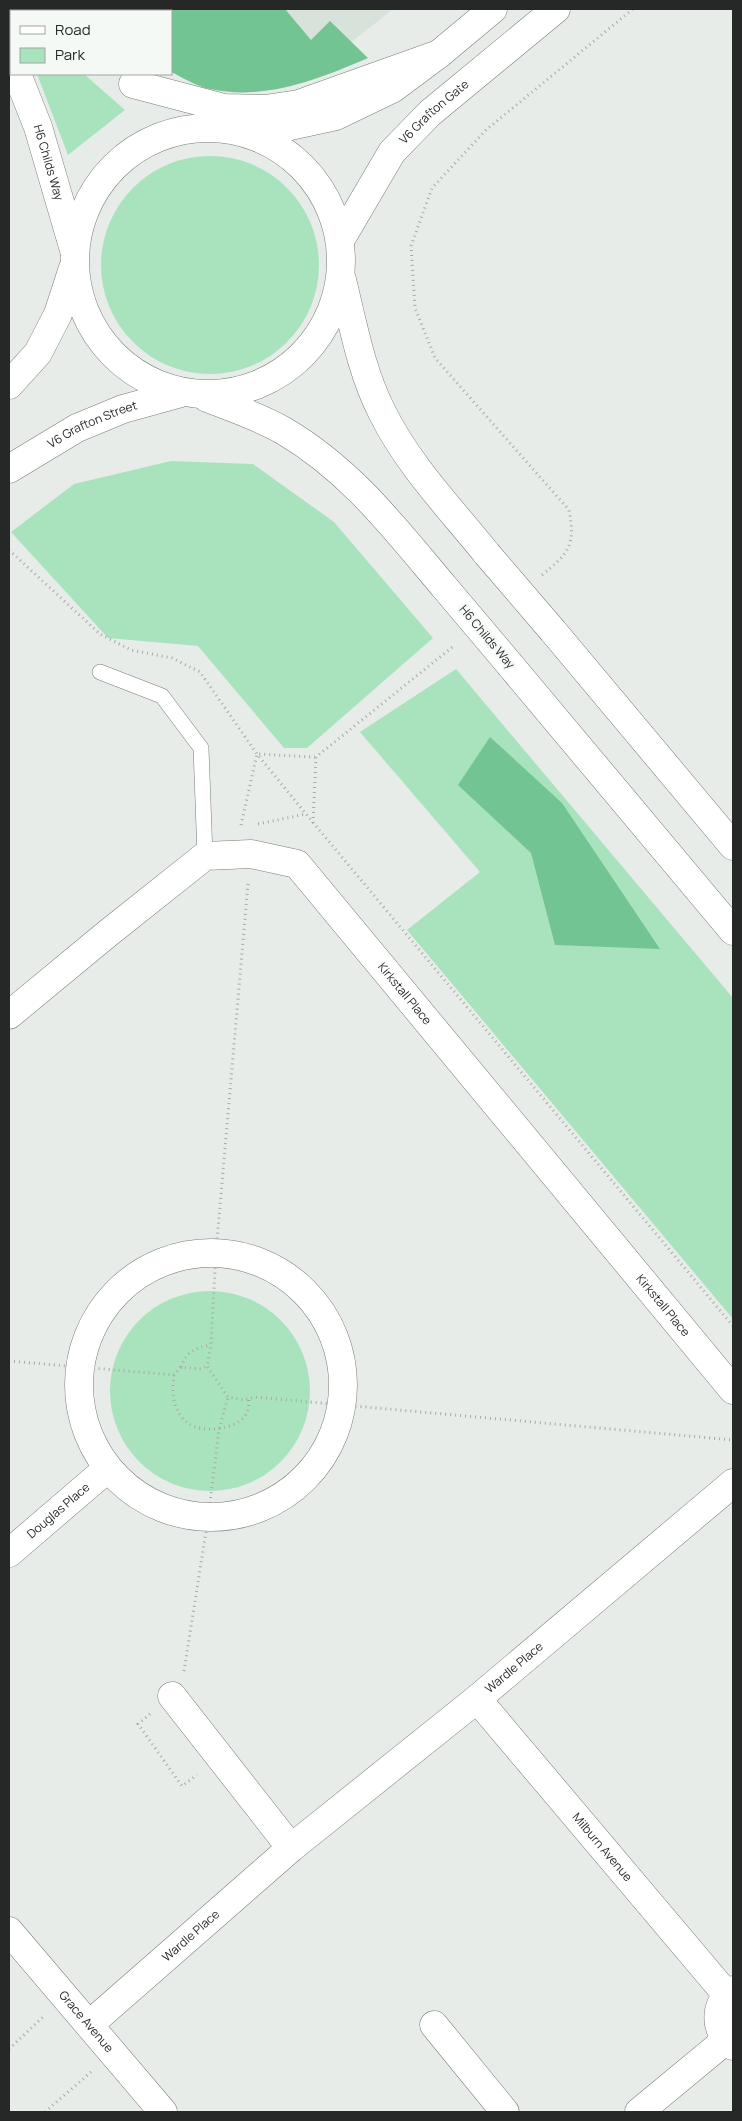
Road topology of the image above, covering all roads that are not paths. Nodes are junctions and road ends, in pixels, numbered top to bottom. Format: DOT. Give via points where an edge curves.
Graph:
graph roads {
  1 [pos="493,9"];
  2 [pos="556,9"];
  3 [pos="439,54"];
  4 [pos="17,75"];
  5 [pos="128,79"];
  6 [pos="203,127"];
  7 [pos="240,131"];
  8 [pos="341,239"];
  9 [pos="75,256"];
  10 [pos="341,276"];
  11 [pos="9,385"];
  12 [pos="190,394"];
  13 [pos="9,469"];
  14 [pos="100,672"];
  15 [pos="733,846"];
  16 [pos="205,856"];
  17 [pos="733,930"];
  18 [pos="9,1015"];
  19 [pos="733,1390"];
  20 [pos="107,1468"];
  21 [pos="733,1483"];
  22 [pos="9,1553"];
  23 [pos="172,1696"];
  24 [pos="476,1699"];
  25 [pos="291,1848"];
  26 [pos="9,1931"];
  27 [pos="730,1992"];
  28 [pos="90,2024"];
  29 [pos="434,2025"];
  30 [pos="729,2043"];
  31 [pos="163,2112"];
  32 [pos="505,2112"];
  33 [pos="638,2112"];
  1 -- 3 [label="street"];
  2 -- 8 [label="street, V6 Grafton Gate" via="430,113 392,152"];
  3 -- 5 [label="street" via="299,104 265,109 224,108"];
  3 -- 7 [label="street" via="392,89 336,116 290,126"];
  4 -- 9 [label="street, H6 Childs Way" via="38,128"];
  5 -- 6 [label="street" via="164,110"];
  6 -- 7 [label="street"];
  6 -- 9 [label="street" via="164,135 130,153 102,180 83,214"];
  7 -- 8 [label="street" via="276,146 306,170 329,202"];
  8 -- 10 [label="street"];
  9 -- 11 [label="street" via="58,314 38,353"];
  9 -- 12 [label="street, H6 Childs Way" via="79,297 94,331 117,359 147,380"];
  10 -- 12 [label="street" via="331,316 309,350 277,376 240,392"];
  10 -- 15 [label="street, bridge" via="362,362 381,412 399,443 487,554"];
  12 -- 13 [label="street, V6 Grafton Street" via="124,409 78,428"];
  12 -- 17 [label="street, H6 Childs Way, bridge" via="255,416 283,430 338,468 378,509"];
  14 -- 16 [label="lane" via="162,696 201,748"];
  16 -- 18 [label="street"];
  16 -- 19 [label="street, Kirkstall Place" via="250,854 298,864"];
  20 -- 20 [label="street" via="89,1438 79,1404 79,1368 92,1326 118,1290 154,1265 196,1252 216,1252 256,1260 271,1268 292,1280 321,1310 338,1347 343,1405 334,1434 314,1469 285,1496 248,1513 208,1518 161,1508 136,1495"];
  20 -- 22 [label="street, Douglas Place"];
  21 -- 24 [label="street, Wardle Place"];
  23 -- 25 [label="street"];
  24 -- 25 [label="street, Wardle Place"];
  24 -- 27 [label="street, Milburn Avenue"];
  25 -- 28 [label="street, Wardle Place"];
  26 -- 28 [label="street, Grace Avenue"];
  27 -- 30 [label="street" via="718,2012 720,2031"];
  28 -- 31 [label="street, Grace Avenue"];
  29 -- 32 [label="street"];
  30 -- 33 [label="street"];
}
